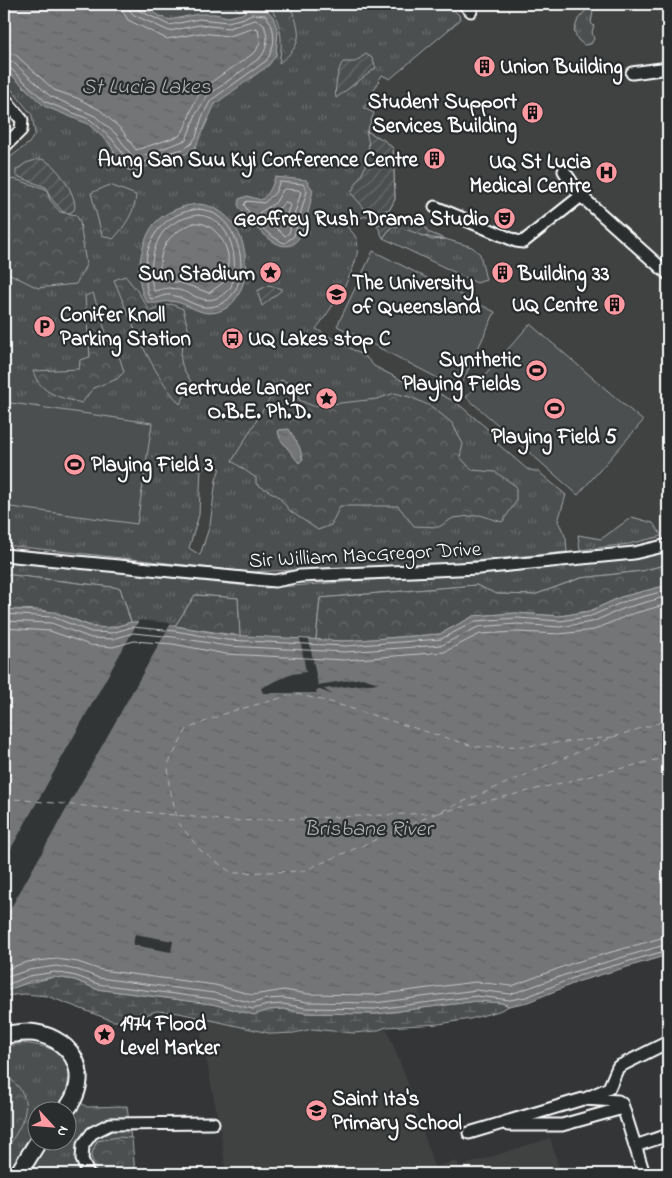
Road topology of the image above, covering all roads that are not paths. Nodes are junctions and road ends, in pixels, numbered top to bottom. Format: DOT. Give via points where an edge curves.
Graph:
graph roads {
  1 [pos="668,68"];
  2 [pos="632,73"];
  3 [pos="4,98"];
  4 [pos="4,147"];
  5 [pos="564,171"];
  6 [pos="581,196"];
  7 [pos="435,207"];
  8 [pos="668,274"];
  9 [pos="668,545"];
  10 [pos="4,555"];
  11 [pos="4,1036"];
  12 [pos="668,1042"];
  13 [pos="583,1099"];
  14 [pos="72,1100"];
  15 [pos="623,1106"];
  16 [pos="213,1123"];
  17 [pos="500,1124"];
  18 [pos="469,1133"];
  19 [pos="668,1135"];
  20 [pos="635,1146"];
  21 [pos="33,1150"];
  22 [pos="18,1174"];
  23 [pos="88,1174"];
  24 [pos="644,1174"];
  1 -- 2 [label="street"];
  3 -- 4 [label="street" via="22,120 21,130"];
  5 -- 6 [label="street"];
  6 -- 7 [label="street" via="523,242"];
  6 -- 8 [label="street"];
  9 -- 10 [label="street, Sir William MacGregor Drive" via="634,553 489,567 300,576 275,581"];
  11 -- 14 [label="street" via="34,1033 55,1039 69,1049 76,1063 79,1087"];
  12 -- 13 [label="street" via="618,1067 609,1088"];
  13 -- 15 [label="street" via="618,1101"];
  13 -- 17 [label="street"];
  15 -- 17 [label="street" via="561,1125"];
  15 -- 20 [label="street"];
  16 -- 23 [label="street" via="110,1124 98,1129 83,1145 82,1159"];
  17 -- 18 [label="street"];
  19 -- 20 [label="street"];
  20 -- 24 [label="street"];
  21 -- 22 [label="street"];
}
